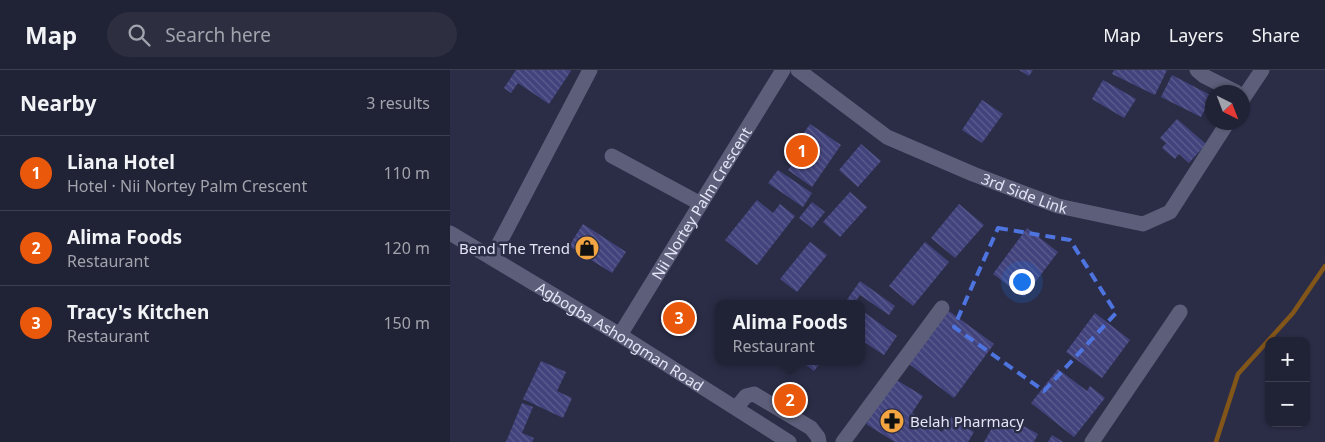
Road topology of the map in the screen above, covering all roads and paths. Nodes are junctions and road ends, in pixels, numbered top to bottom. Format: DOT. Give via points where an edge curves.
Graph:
graph roads {
  1 [pos="590,70"];
  2 [pos="783,70"];
  3 [pos="798,70"];
  4 [pos="1197,70"];
  5 [pos="1262,70"];
  6 [pos="1221,85"];
  7 [pos="1250,85"];
  8 [pos="1223,130"];
  9 [pos="612,156"];
  10 [pos="701,204"];
  11 [pos="450,233"];
  12 [pos="492,257"];
  13 [pos="942,308"];
  14 [pos="1180,312"];
  15 [pos="620,335"];
  16 [pos="736,408"];
  17 [pos="789,442"];
  18 [pos="818,442"];
  19 [pos="843,442"];
  20 [pos="1092,442"];
  1 -- 12 [label="street"];
  2 -- 10 [label="street, Nii Nortey Palm Crescent"];
  3 -- 8 [label="street, 3rd Side Link" via="887,137 1058,206 1143,224 1170,212"];
  4 -- 6 [label="street"];
  5 -- 7 [label="street"];
  9 -- 10 [label="street"];
  10 -- 15 [label="street, Nii Nortey Palm Crescent"];
  11 -- 12 [label="street, Agbogba Ashongman Road"];
  12 -- 15 [label="street, Agbogba Ashongman Road"];
  13 -- 19 [label="street"];
  14 -- 20 [label="street"];
  15 -- 16 [label="street, Agbogba Ashongman Road"];
  16 -- 17 [label="street, Agbogba Ashongman Road"];
  16 -- 18 [label="street" via="746,396 754,394 811,428"];
}
